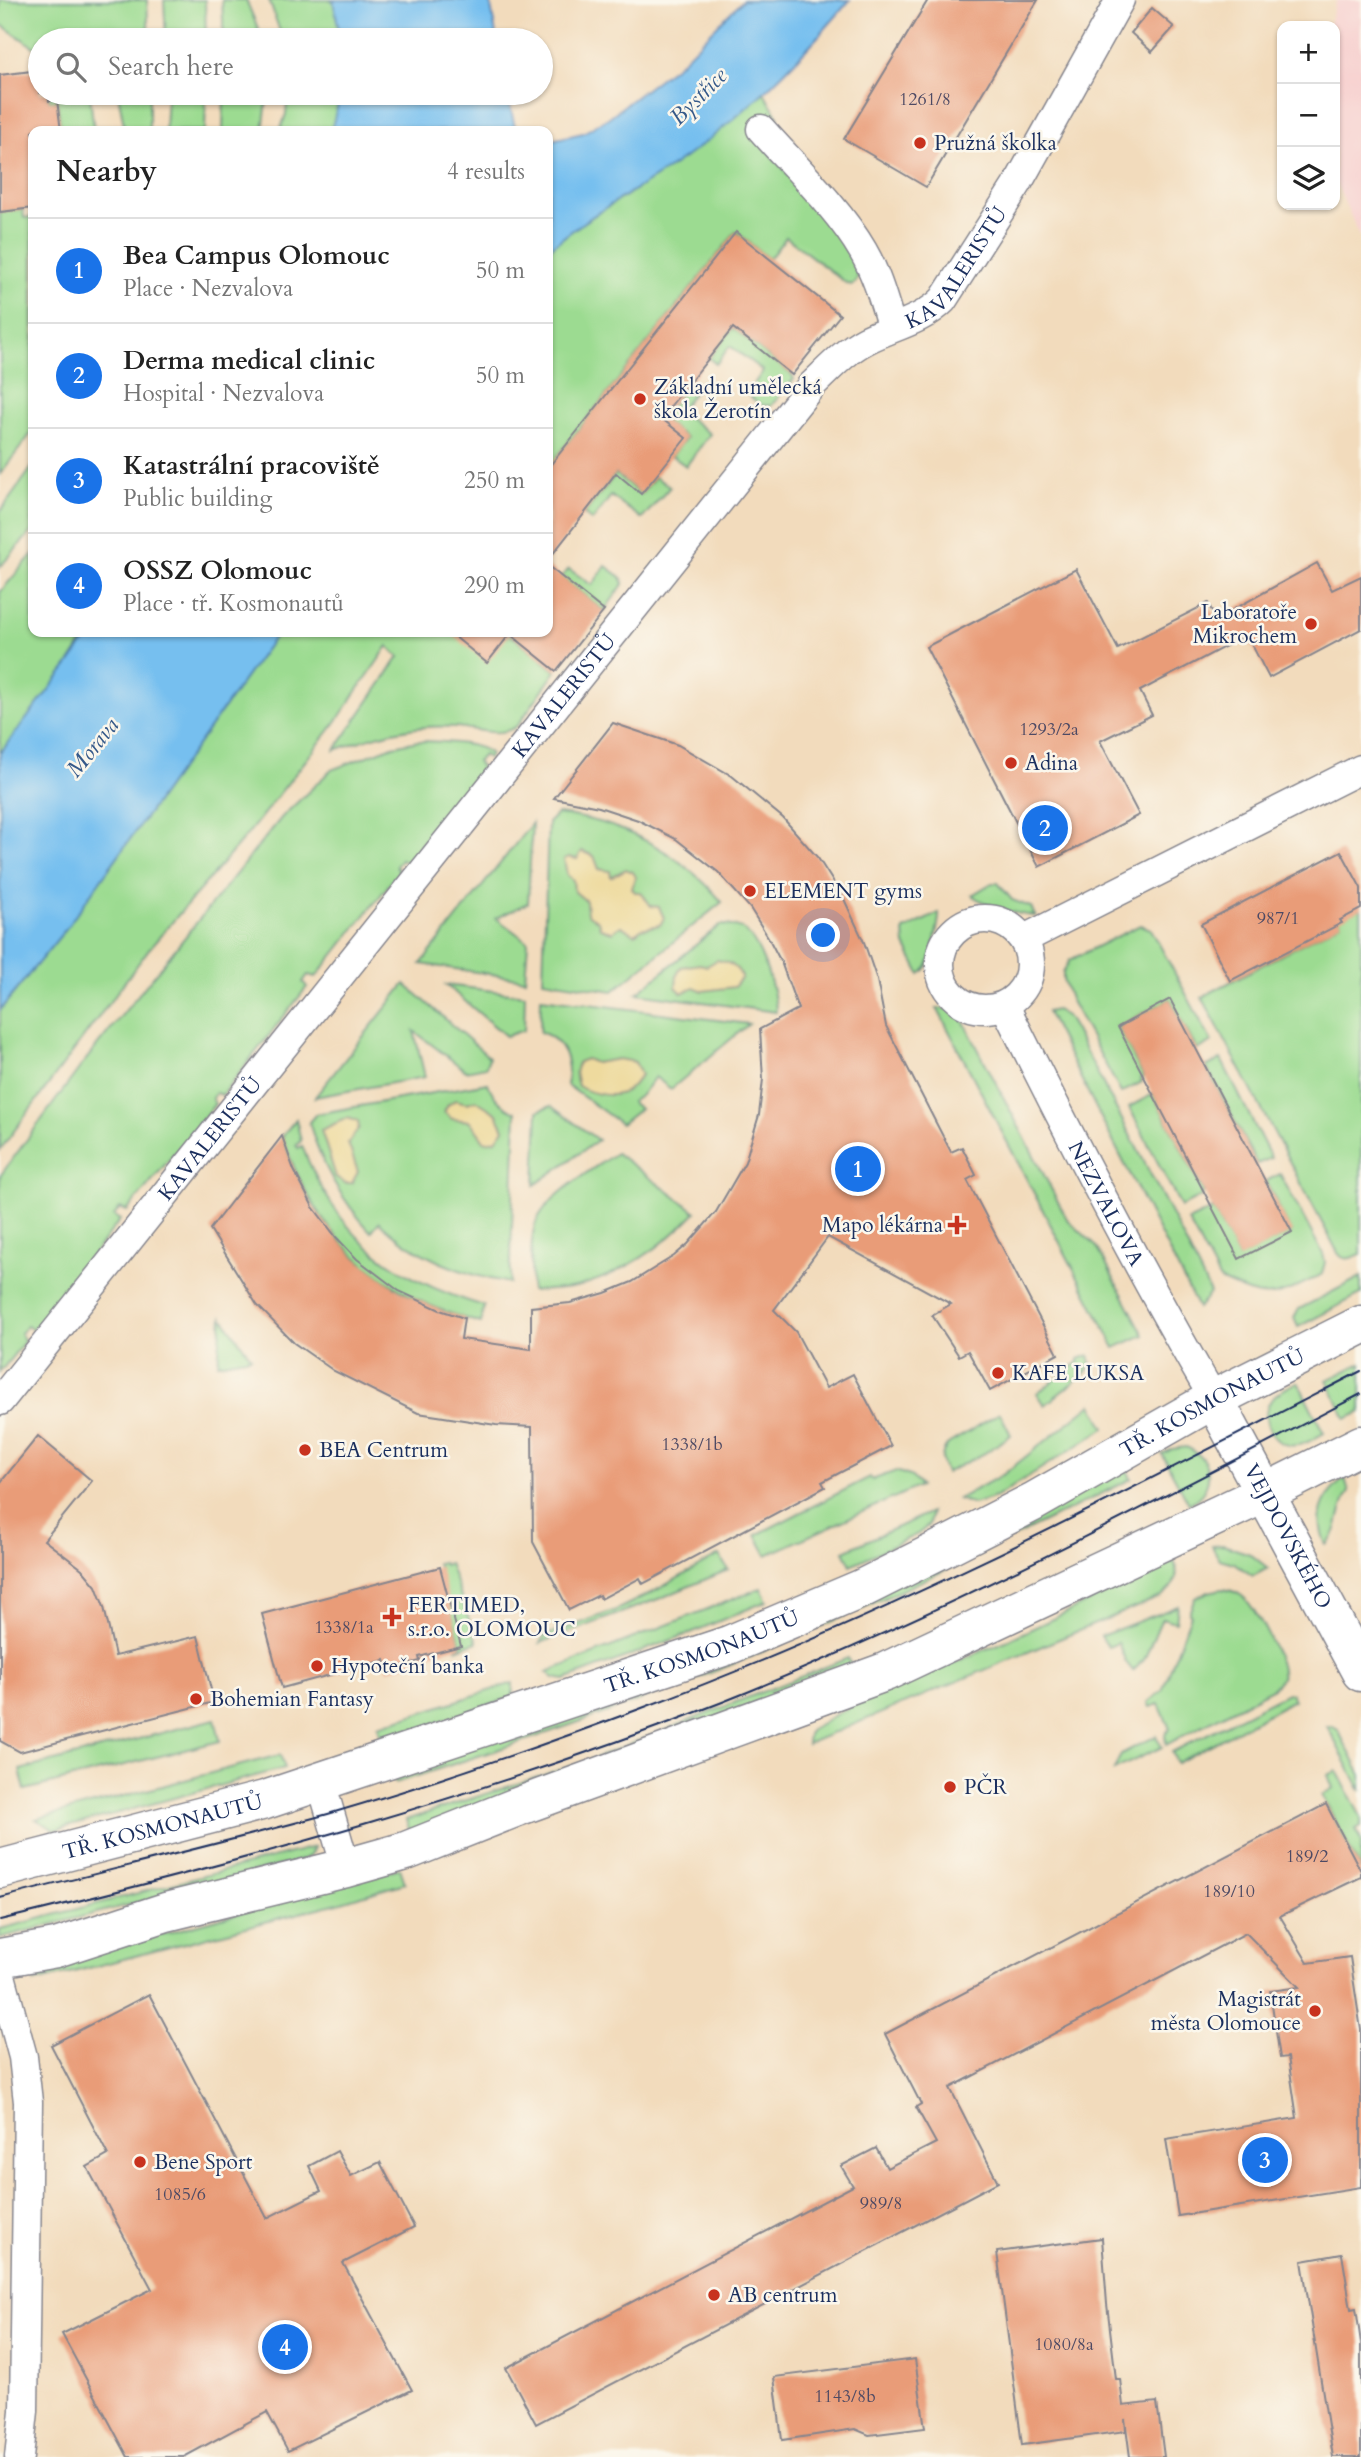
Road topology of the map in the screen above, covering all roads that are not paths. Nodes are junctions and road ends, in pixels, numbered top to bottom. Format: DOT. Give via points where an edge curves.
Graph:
graph roads {
  1 [pos="1120,0"];
  2 [pos="761,129"];
  3 [pos="892,328"];
  4 [pos="1361,769"];
  5 [pos="1024,939"];
  6 [pos="1005,1006"];
  7 [pos="1361,1325"];
  8 [pos="1214,1399"];
  9 [pos="0,1401"];
  10 [pos="1361,1444"];
  11 [pos="1265,1493"];
  12 [pos="1361,1672"];
  13 [pos="321,1782"];
  14 [pos="346,1868"];
  15 [pos="0,1869"];
  16 [pos="0,1958"];
  17 [pos="0,1972"];
  18 [pos="19,2457"];
  1 -- 3 [label="street, KAVALERISTŮ" via="1018,183 943,300 930,313"];
  2 -- 3 [label="street" via="863,250"];
  3 -- 9 [label="street, KAVALERISTŮ" via="846,353 812,385"];
  4 -- 5 [label="street"];
  5 -- 6 [label="street" via="1030,952 1028,981"];
  5 -- 6 [label="street" via="1002,921 972,920 958,927 941,953 944,984 953,996 981,1010"];
  6 -- 8 [label="street, NEZVALOVA" via="1078,1153"];
  7 -- 8 [label="street, TŘ. KOSMONAUTŮ"];
  8 -- 11 [label="street, VEJDOVSKÉHO"];
  8 -- 13 [label="street, TŘ. KOSMONAUTŮ" via="1033,1502 861,1589 729,1645"];
  10 -- 11 [label="street"];
  11 -- 12 [label="street, VEJDOVSKÉHO"];
  11 -- 14 [label="street" via="885,1672 406,1850"];
  13 -- 14 [label="street"];
  13 -- 15 [label="street, TŘ. KOSMONAUTŮ"];
  14 -- 16 [label="street" via="166,1912 56,1948"];
  17 -- 18 [label="street" via="23,2057 28,2102 24,2398"];
}
